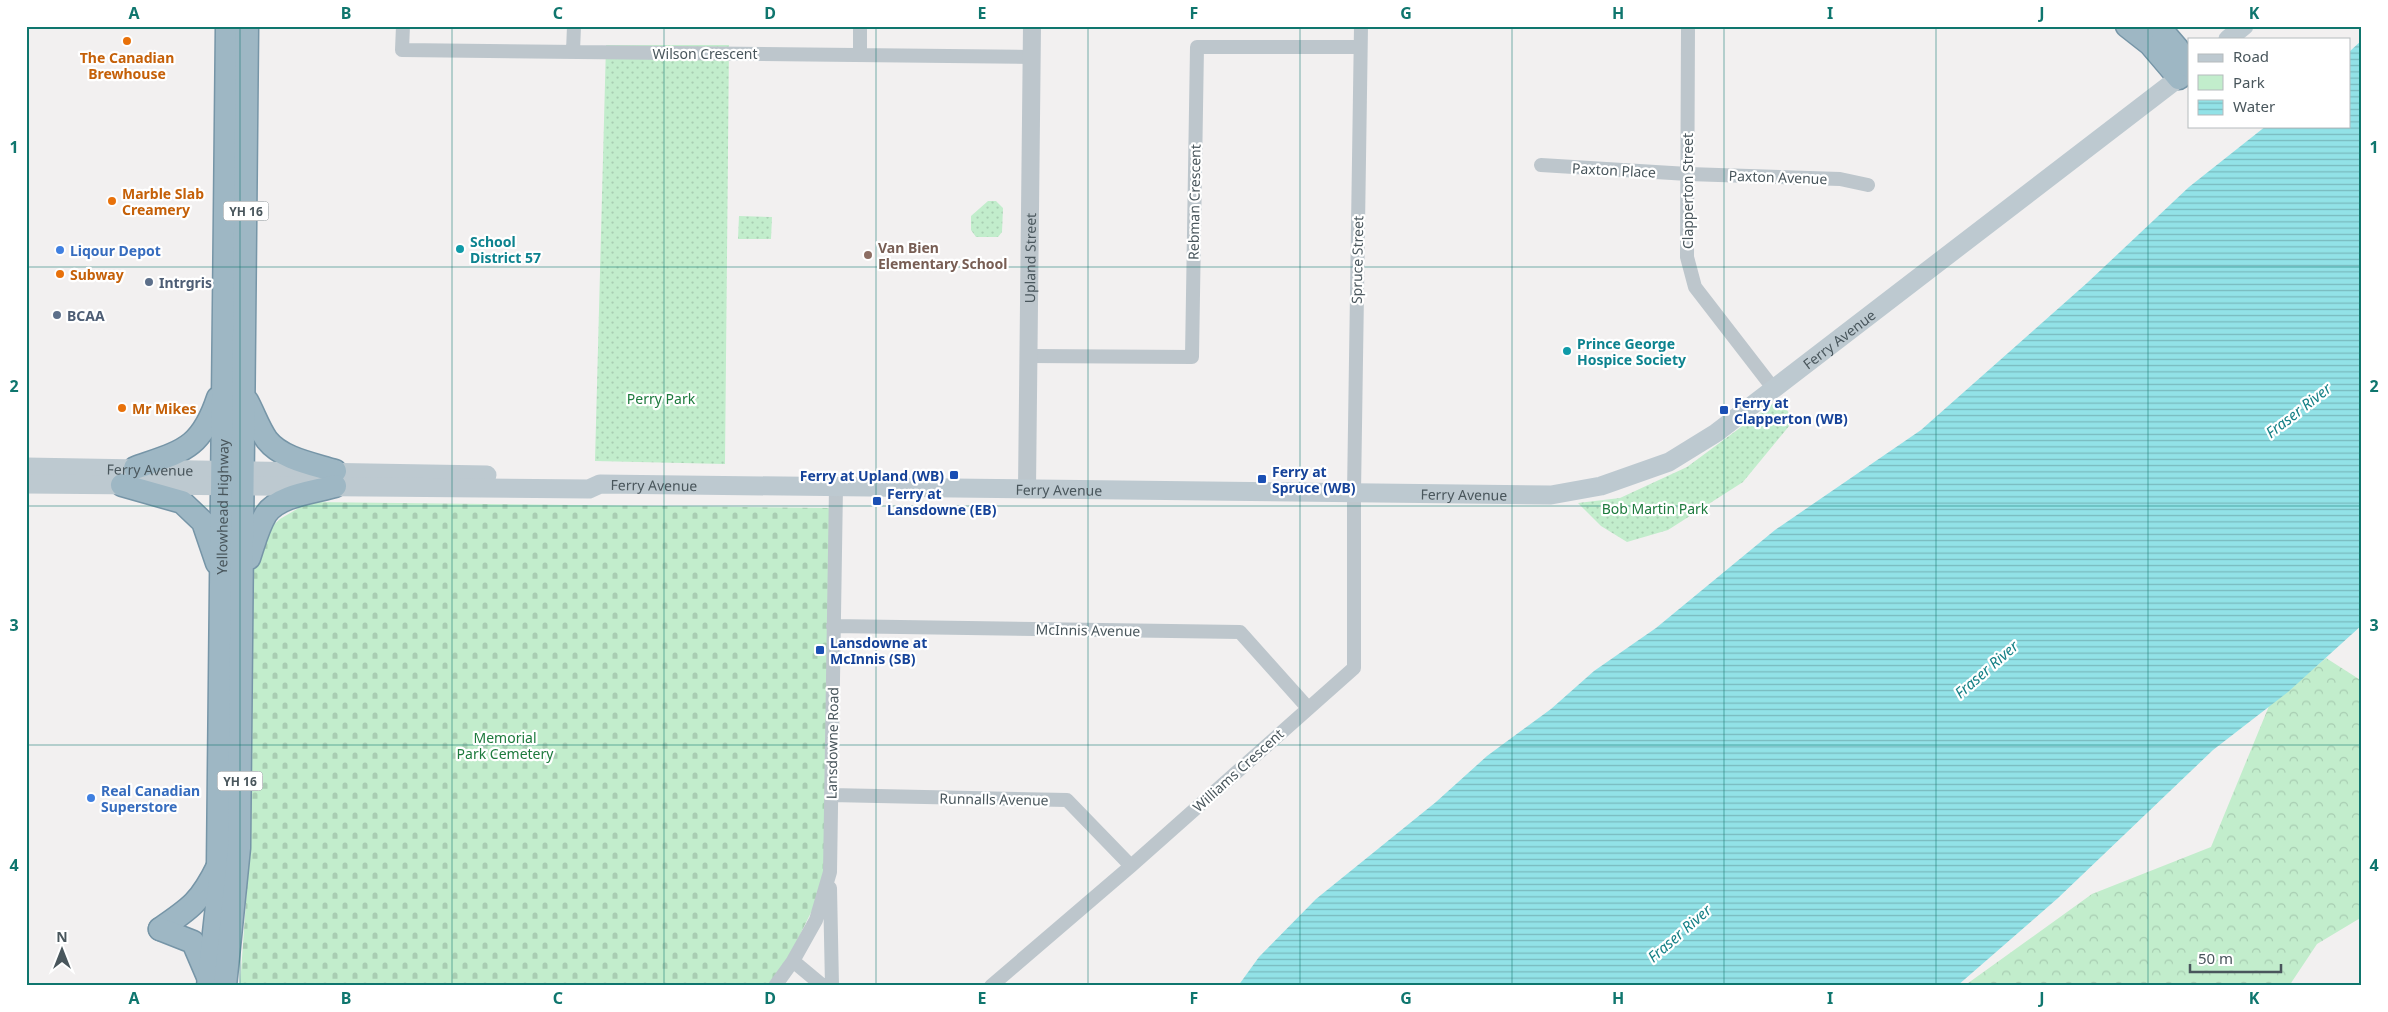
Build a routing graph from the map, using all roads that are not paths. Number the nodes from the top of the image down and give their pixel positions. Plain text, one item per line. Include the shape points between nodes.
1 (227, 26) edge
2 (247, 26) edge
3 (402, 26) edge
4 (574, 26) edge
5 (860, 26) edge
6 (1032, 26) edge
7 (1361, 26) edge
8 (1688, 26) edge
9 (2127, 26) edge
10 (2158, 26) edge
11 (2244, 26) edge
12 (2229, 38) edge
13 (1360, 47) junction
14 (573, 52) junction
15 (860, 54) junction
16 (1032, 56) junction
17 (2186, 71) edge
18 (1541, 165) dead end
19 (1688, 174) junction
20 (1868, 185) dead end
21 (1029, 356) junction
22 (223, 382) junction
23 (1773, 388) junction
24 (245, 396) junction
25 (26, 467) edge
26 (128, 476) junction
27 (233, 477) junction
28 (335, 479) junction
29 (26, 484) edge
30 (836, 487) junction
31 (1027, 489) junction
32 (1354, 494) junction
33 (232, 576) junction
34 (834, 626) junction
35 (1308, 708) junction
36 (831, 795) junction
37 (218, 865) junction
38 (1131, 866) junction
39 (830, 872) junction
40 (793, 961) junction
41 (214, 985) edge
42 (776, 986) edge
43 (823, 986) edge
44 (832, 986) edge
45 (991, 986) edge

1 - 22 highway, Yellowhead Highway / YH 16
2 - 24 highway, Yellowhead Highway / YH 16
3 - 14 street, Wilson Crescent via 402,50
4 - 14 street
5 - 15 street
6 - 16 street, Upland Street
7 - 13 street, Spruce Street
8 - 19 street, Clapperton Street
9 - 17 highway
10 - 17 highway via 2177,48
11 - 12 main road
13 - 21 street, Rebman Crescent via 1197,47 1192,357
13 - 32 street, Spruce Street
14 - 15 street, Wilson Crescent
15 - 16 street, Wilson Crescent
16 - 21 street, Upland Street
17 - 23 main road, Ferry Avenue
18 - 19 street, Paxton Place
19 - 20 street, Paxton Avenue via 1840,179
19 - 23 street, Clapperton Street via 1687,257 1695,287
21 - 31 street, Upland Street
22 - 26 highway via 209,422 196,440 177,453
22 - 27 highway, Yellowhead Highway / YH 16
23 - 32 main road, Ferry Avenue via 1716,433 1669,462 1601,486 1551,495
24 - 27 highway, Yellowhead Highway / YH 16
24 - 28 highway via 261,429 275,448
25 - 26 main road, Ferry Avenue
26 - 27 main road, Ferry Avenue
26 - 29 main road, Ferry Avenue
26 - 33 highway via 182,502 202,522
27 - 28 main road, Ferry Avenue
27 - 33 highway, Yellowhead Highway / YH 16
28 - 30 main road, Ferry Avenue via 589,489 600,484
28 - 33 highway via 282,501 268,512
30 - 31 main road, Ferry Avenue
30 - 34 street, Lansdowne Road
31 - 32 main road, Ferry Avenue
32 - 35 street, Williams Crescent via 1354,668
33 - 37 highway, Yellowhead Highway / YH 16
33 - 41 highway, Yellowhead Highway / YH 16 via 239,848
34 - 35 street, McInnis Avenue via 1240,632
34 - 36 street, Lansdowne Road
35 - 38 street, Williams Crescent
36 - 38 street, Runnalls Avenue via 1067,800
36 - 39 street, Lansdowne Road
37 - 41 highway, Yellowhead Highway / YH 16
37 - 41 highway via 205,891 188,909 160,929 193,942
38 - 45 street, Williams Crescent
39 - 40 street, Lansdowne Road via 816,920
39 - 44 street
40 - 42 street, Lansdowne Road
40 - 43 street

